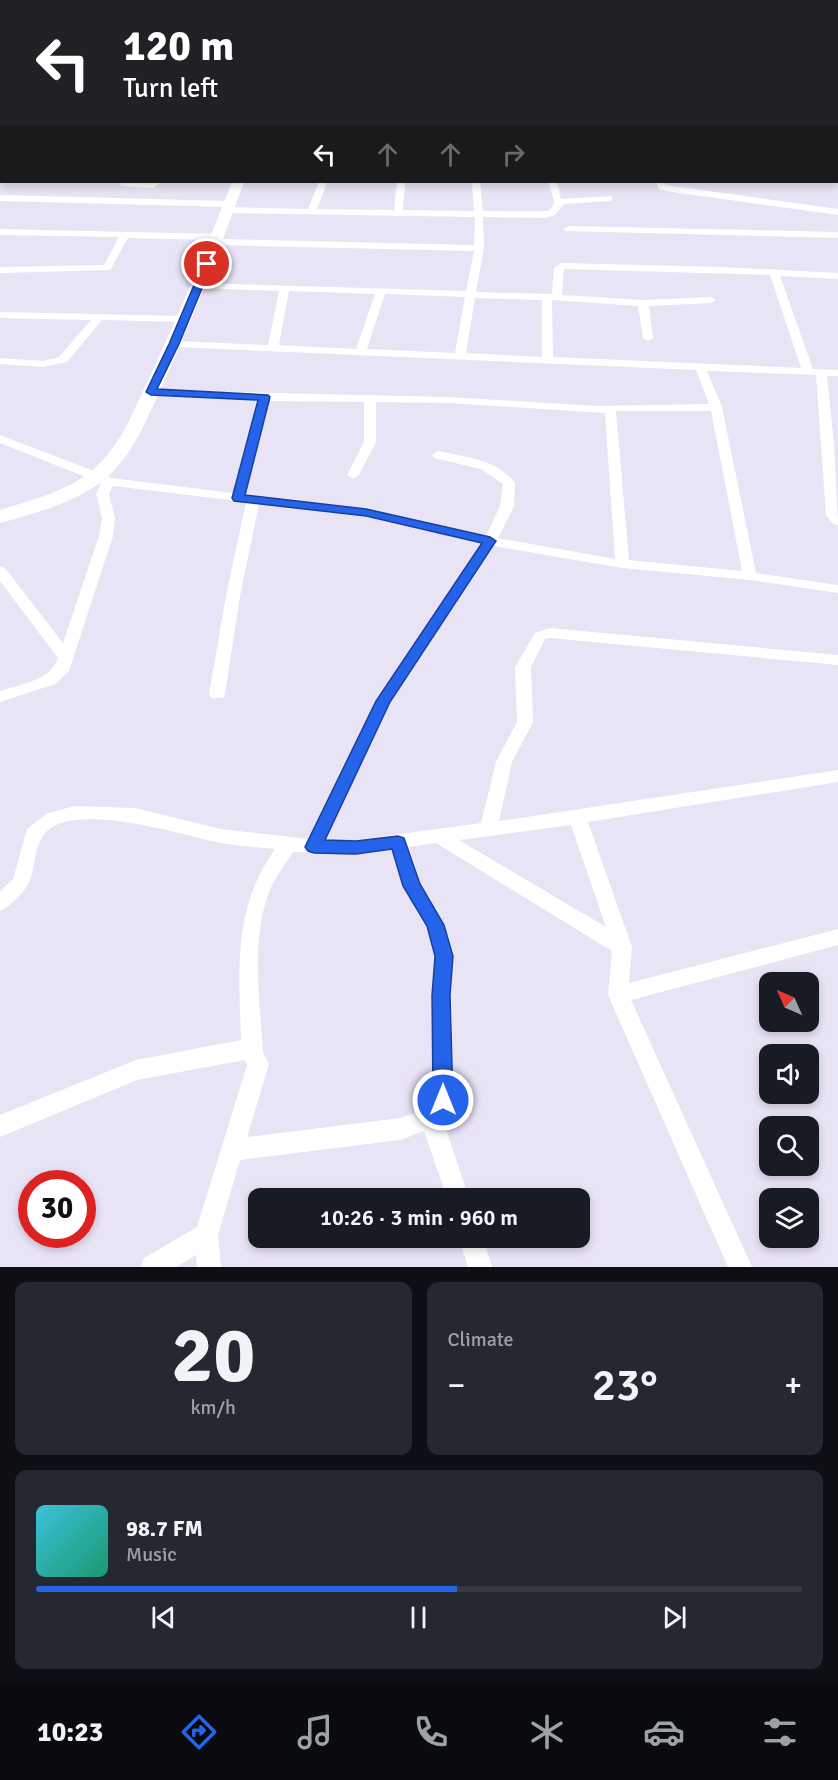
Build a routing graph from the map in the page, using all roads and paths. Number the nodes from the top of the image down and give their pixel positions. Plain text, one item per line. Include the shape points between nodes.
1 (155, 183) edge
2 (238, 183) edge
3 (323, 183) edge
4 (401, 183) edge
5 (476, 183) edge
6 (553, 183) edge
7 (660, 183) edge
8 (124, 184) dead end
9 (0, 198) edge
10 (609, 198) dead end
11 (558, 203) junction
12 (228, 207) junction
13 (398, 211) junction
14 (311, 212) junction
15 (838, 212) edge
16 (479, 214) junction
17 (568, 229) dead end
18 (0, 232) edge
19 (125, 235) junction
20 (838, 235) edge
21 (217, 240) junction
22 (479, 249) junction
23 (0, 270) edge
24 (774, 273) junction
25 (838, 276) edge
26 (199, 285) junction
27 (285, 288) junction
28 (381, 291) junction
29 (471, 294) junction
30 (552, 297) junction
31 (711, 300) dead end
32 (643, 303) junction
33 (0, 315) edge
34 (99, 317) junction
35 (184, 319) junction
36 (648, 338) dead end
37 (174, 344) junction
38 (273, 348) junction
39 (360, 353) junction
40 (460, 356) junction
41 (548, 360) junction
42 (0, 361) edge
43 (700, 366) junction
44 (808, 371) junction
45 (821, 372) junction
46 (838, 373) edge
47 (151, 392) junction
48 (264, 397) junction
49 (370, 399) junction
50 (716, 407) junction
51 (602, 408) junction
52 (832, 410) edge
53 (0, 439) edge
54 (438, 455) dead end
55 (353, 475) dead end
56 (104, 479) junction
57 (246, 499) junction
58 (0, 517) edge
59 (838, 521) edge
60 (490, 541) junction
61 (622, 564) junction
62 (0, 571) edge
63 (750, 576) junction
64 (838, 589) edge
65 (64, 656) junction
66 (838, 660) edge
67 (217, 694) dead end
68 (0, 697) edge
69 (838, 776) edge
70 (578, 817) junction
71 (488, 830) junction
72 (440, 837) junction
73 (398, 842) junction
74 (289, 844) junction
75 (314, 847) junction
76 (0, 903) edge
77 (838, 937) edge
78 (622, 947) junction
79 (618, 995) junction
80 (252, 1053) junction
81 (431, 1118) junction
82 (0, 1126) edge
83 (233, 1150) junction
84 (455, 1188) edge
85 (206, 1234) junction
86 (474, 1248) edge
87 (153, 1267) edge
88 (209, 1267) edge
89 (480, 1267) edge
90 (740, 1267) edge

1 - 8 street
2 - 12 street
3 - 14 street
4 - 13 street
5 - 16 street
6 - 11 street
7 - 15 street via 672,189
9 - 12 street
10 - 11 street
11 - 16 street via 546,215
12 - 14 street
12 - 21 street
13 - 14 street
13 - 16 street
16 - 22 street
17 - 20 street
18 - 19 street
19 - 21 street
19 - 23 street via 107,268
21 - 22 street
21 - 26 street
22 - 29 street
24 - 25 street
24 - 30 street via 562,266
24 - 44 street
26 - 27 street
26 - 35 street
27 - 28 street
27 - 38 street
28 - 29 street
28 - 39 street
29 - 30 street
29 - 40 street
30 - 32 street
30 - 41 street
31 - 32 street
32 - 36 street
33 - 34 street
34 - 35 street
34 - 42 street via 63,360 43,364
35 - 37 street
37 - 38 street
37 - 47 street
38 - 39 street
39 - 40 street
40 - 41 street
41 - 43 street
43 - 44 street
43 - 50 street
44 - 45 street
45 - 46 street
45 - 52 street
47 - 48 street
47 - 56 street
48 - 49 street
48 - 57 street
49 - 51 street
49 - 55 street via 370,442
50 - 51 street
50 - 63 street
51 - 61 street via 612,414
52 - 59 street via 827,458 833,515
53 - 56 street
54 - 60 street via 485,465 502,474 508,483 507,506
56 - 57 street
56 - 58 street
56 - 65 street via 102,495 109,515 106,536
57 - 60 street via 366,513
57 - 67 street
60 - 61 street
60 - 75 street via 384,701
61 - 63 street
62 - 65 street
63 - 64 street
65 - 68 street via 61,671 49,680
66 - 71 street via 550,633 540,636 523,667 525,722 504,762
69 - 70 street
70 - 71 street
70 - 78 street
71 - 72 street
72 - 73 street
72 - 78 street
73 - 75 street
73 - 81 street via 412,886 435,925 444,956 443,1100
74 - 75 street
74 - 76 street via 221,836 135,815 74,813 52,819 33,834 21,882
74 - 80 street via 262,885 253,915 249,942
77 - 79 street
78 - 79 street
79 - 90 street
80 - 82 street via 243,1049 136,1070
80 - 83 street via 258,1064
81 - 83 street via 400,1129
81 - 84 street
83 - 85 street
85 - 87 street
85 - 88 street
86 - 89 street

